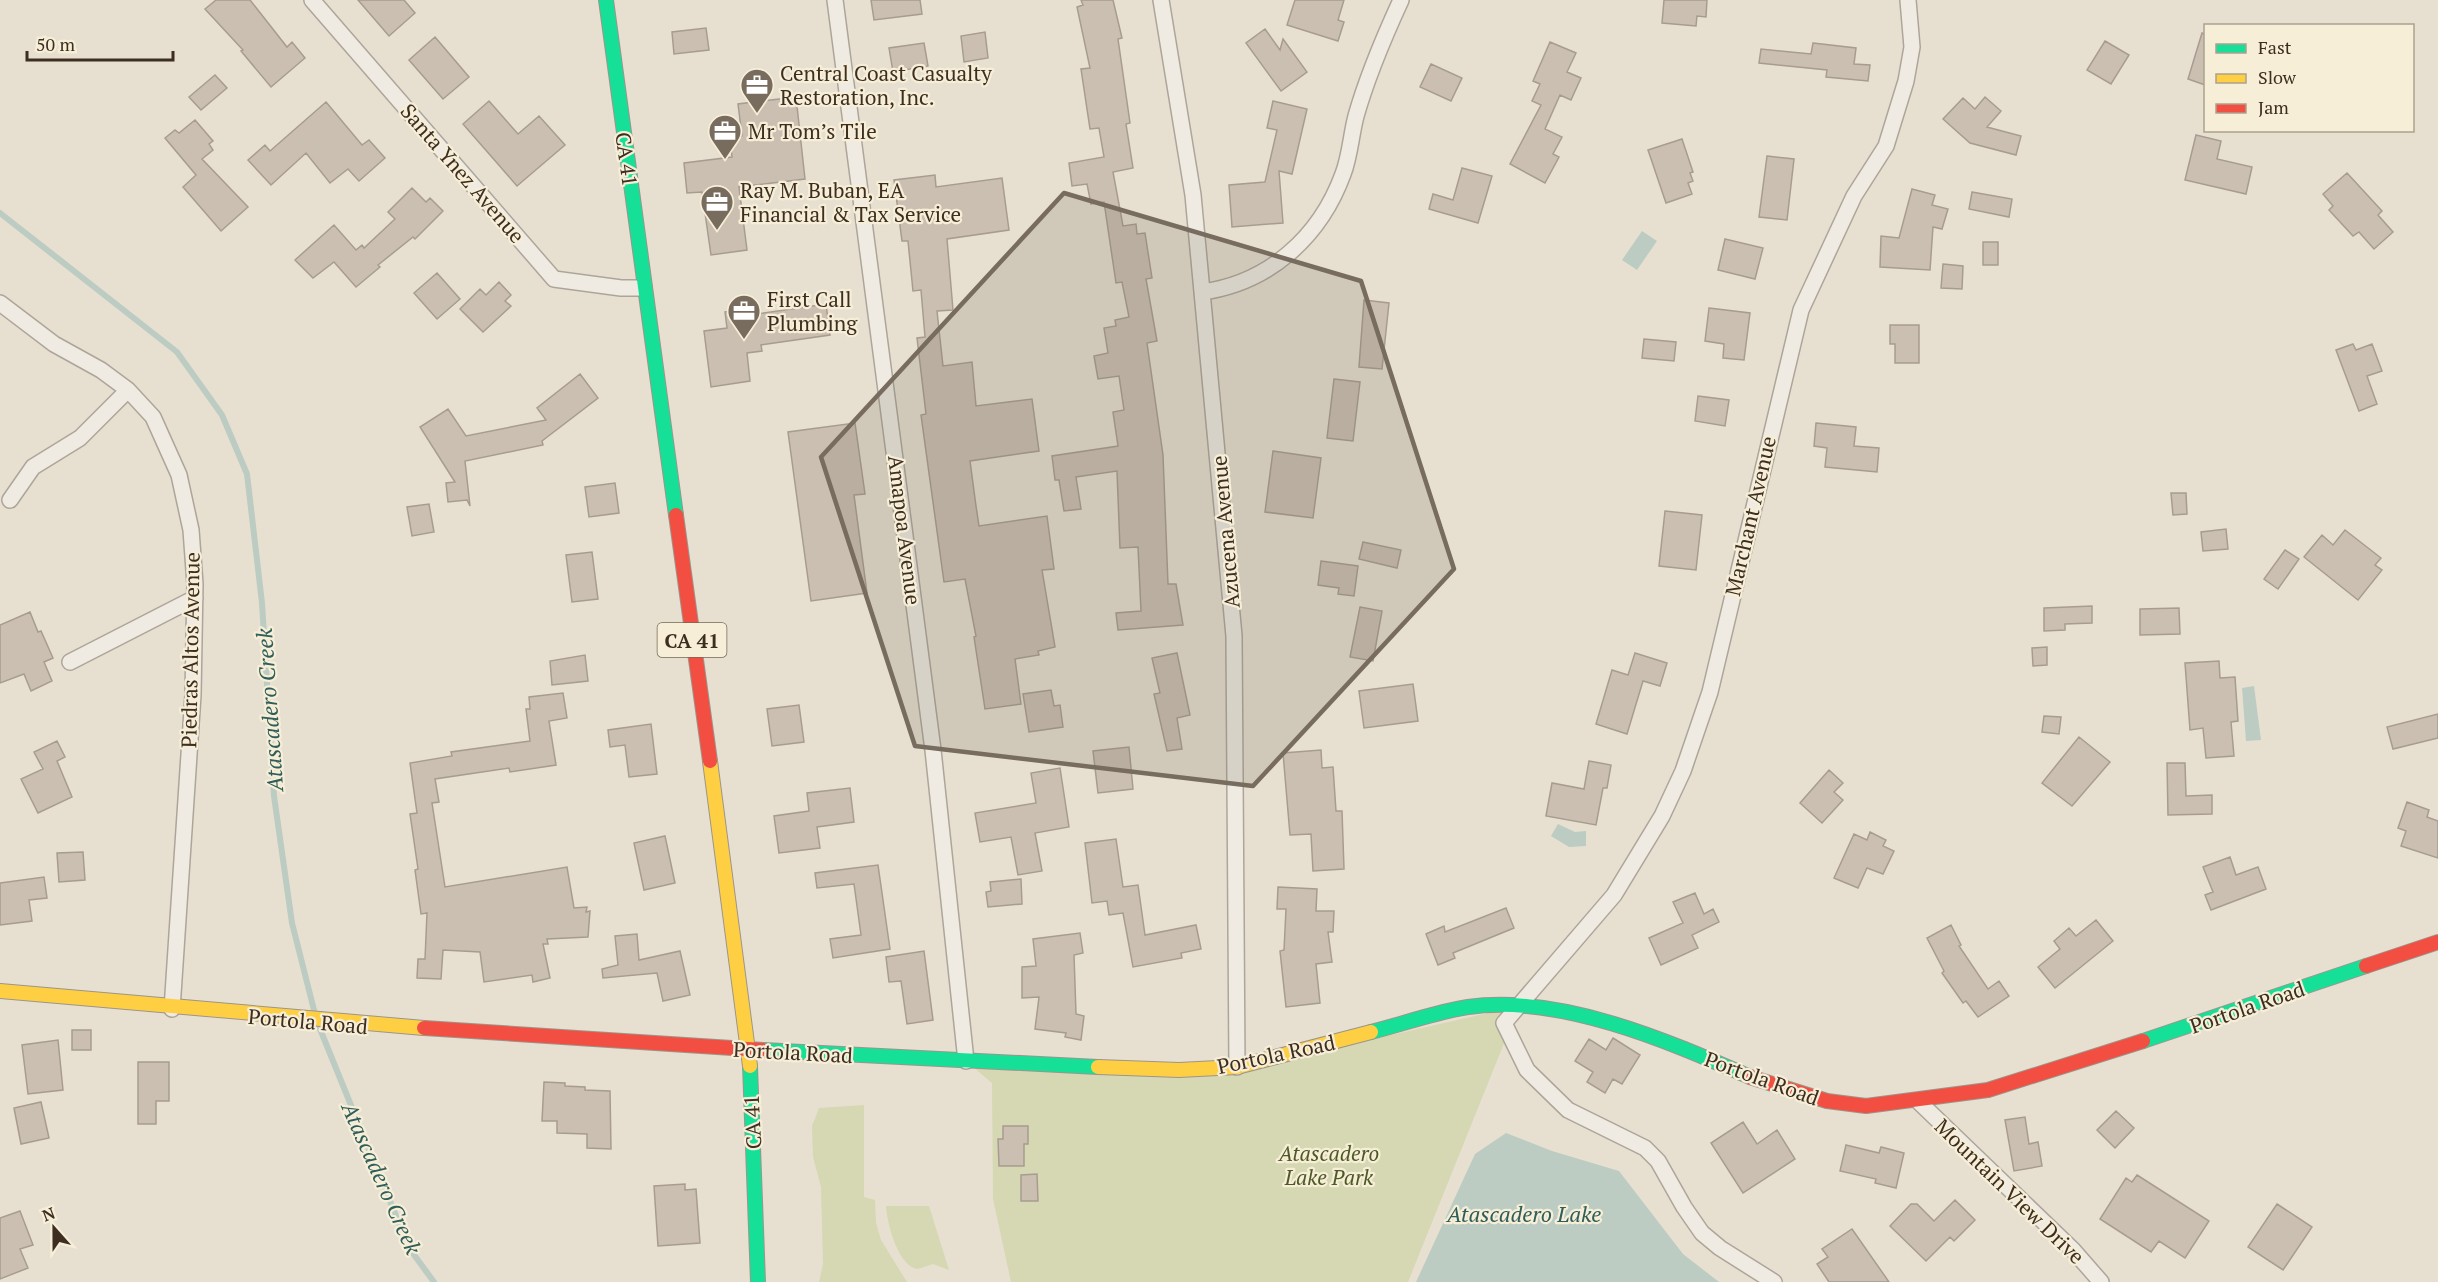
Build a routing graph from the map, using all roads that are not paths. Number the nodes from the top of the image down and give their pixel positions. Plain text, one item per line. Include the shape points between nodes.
1 (312, 0) edge
2 (606, 0) edge
3 (835, 0) edge
4 (1161, 0) edge
5 (1401, 0) edge
6 (1908, 0) edge
7 (644, 288) junction
8 (1202, 292) junction
9 (0, 303) edge
10 (128, 390) junction
11 (10, 500) dead end
12 (195, 598) junction
13 (70, 662) dead end
14 (2438, 942) edge
15 (0, 991) edge
16 (1523, 1004) junction
17 (172, 1009) junction
18 (748, 1050) junction
19 (966, 1062) junction
20 (1237, 1067) junction
21 (1918, 1101) junction
22 (758, 1282) edge
23 (1774, 1282) edge
24 (2101, 1282) edge

1 - 7 street, Santa Ynez Avenue via 555,279
2 - 7 street, CA 41 / CA 41
3 - 19 street, Amapoa Avenue via 933,750
4 - 8 street, Azucena Avenue via 1193,195
5 - 8 street via 1356,115 1344,173 1315,227 1275,265 1238,284
6 - 16 street, Marchant Avenue via 1912,47 1906,81 1886,146 1854,196 1801,310 1710,692 1683,771 1662,816 1614,895
7 - 18 street, CA 41 / CA 41
8 - 20 street, Azucena Avenue via 1234,636
9 - 10 street, Piedras Altos Avenue via 54,344
10 - 11 street via 80,438 33,467
10 - 12 street, Piedras Altos Avenue via 153,417 179,475 191,530
12 - 13 street
12 - 17 street, Piedras Altos Avenue via 193,695
14 - 21 street, Portola Road via 2055,1071 1988,1090
15 - 17 street, Portola Road
16 - 20 street, Portola Road via 1468,1007
16 - 21 street, Portola Road via 1661,1038 1760,1081 1827,1101 1866,1106
16 - 23 street, Marchant Avenue via 1504,1023 1527,1070 1568,1110 1645,1148 1658,1161 1702,1233
17 - 18 street, Portola Road
18 - 19 street, Portola Road
18 - 22 street, CA 41 / CA 41
19 - 20 street, Portola Road via 1179,1070
21 - 24 street, Mountain View Drive via 2073,1250

